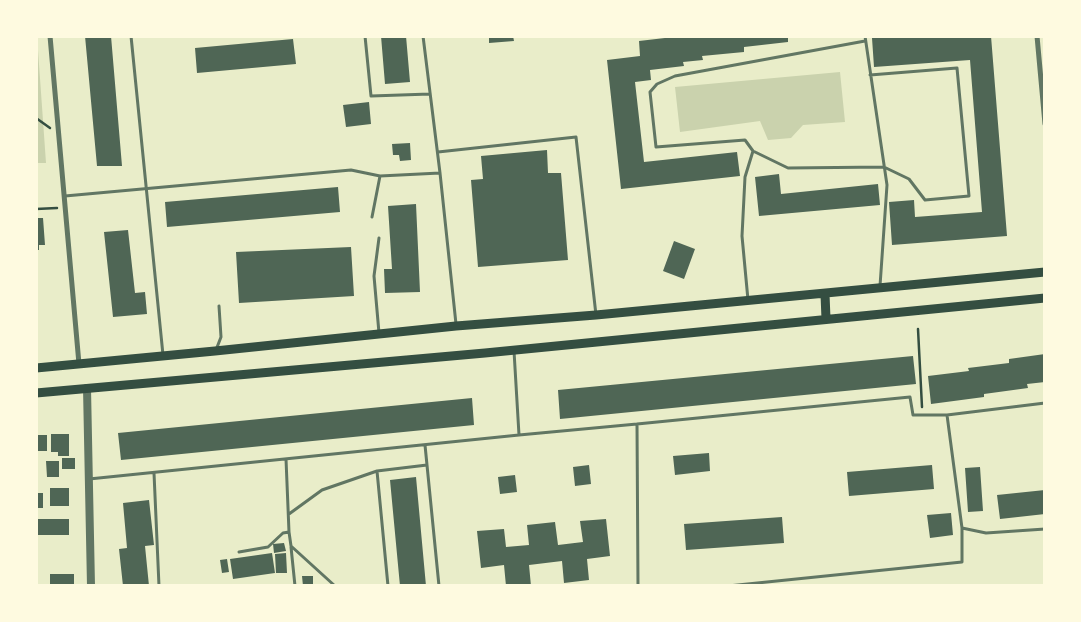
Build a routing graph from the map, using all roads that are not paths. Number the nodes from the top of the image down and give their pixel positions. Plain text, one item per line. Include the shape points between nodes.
1 (50, 36) edge
2 (131, 36) edge
3 (365, 36) edge
4 (423, 36) edge
5 (865, 36) edge
6 (1037, 36) edge
7 (865, 41) junction
8 (870, 75) junction
9 (430, 94) junction
10 (1045, 124) edge
11 (753, 151) junction
12 (438, 152) junction
13 (884, 167) junction
14 (440, 173) junction
15 (380, 176) junction
16 (146, 188) junction
17 (64, 196) junction
18 (372, 218) dead end
19 (379, 238) dead end
20 (1045, 272) edge
21 (880, 289) junction
22 (825, 294) junction
23 (1045, 298) edge
24 (748, 300) junction
25 (219, 306) dead end
26 (596, 315) junction
27 (826, 319) junction
28 (456, 326) junction
29 (379, 333) junction
30 (221, 337) junction
31 (229, 350) junction
32 (514, 350) junction
33 (215, 351) junction
34 (163, 356) junction
35 (79, 364) junction
36 (36, 368) edge
37 (87, 388) junction
38 (36, 393) edge
39 (1045, 403) edge
40 (947, 415) junction
41 (637, 424) junction
42 (519, 435) junction
43 (425, 444) junction
44 (286, 459) junction
45 (428, 465) junction
46 (377, 471) junction
47 (154, 473) junction
48 (89, 479) junction
49 (288, 514) junction
50 (962, 528) junction
51 (1045, 529) edge
52 (289, 532) junction
53 (291, 546) junction
54 (239, 552) dead end
55 (91, 586) edge
56 (159, 586) edge
57 (295, 586) edge
58 (335, 586) edge
59 (388, 586) edge
60 (439, 586) edge
61 (638, 586) edge
62 (728, 586) edge

1 - 17 street
2 - 16 lane
3 - 9 lane via 371,96
4 - 9 lane
5 - 7 lane
6 - 10 street
7 - 8 lane
7 - 11 lane via 675,76 657,84 650,92 656,147 745,140
8 - 13 lane
8 - 13 lane via 957,68 969,196 925,200 909,179
9 - 12 lane
11 - 13 lane via 788,168
11 - 24 lane via 745,177 742,236
12 - 14 lane
12 - 26 lane via 576,137
13 - 21 lane via 887,184
14 - 15 lane
14 - 28 lane
15 - 16 lane via 351,170
15 - 18 lane
16 - 17 lane
16 - 34 lane
17 - 35 street
19 - 29 lane via 374,276
20 - 21 main road
21 - 22 main road
22 - 24 main road
22 - 27 main road
23 - 27 main road
24 - 26 main road
25 - 30 lane
26 - 28 main road
27 - 32 main road
28 - 29 main road
29 - 31 main road
30 - 31 lane
30 - 33 lane
31 - 33 main road
32 - 37 main road
32 - 42 lane
33 - 34 main road
34 - 35 main road
35 - 36 main road
37 - 38 main road
37 - 48 street
39 - 40 lane
40 - 41 lane via 912,416 910,397
40 - 50 lane
41 - 42 lane
41 - 61 lane
42 - 43 lane
43 - 44 lane
43 - 45 lane
44 - 47 lane
44 - 49 lane
45 - 46 lane
45 - 60 lane
46 - 49 lane via 322,490
46 - 59 lane
47 - 48 lane
47 - 56 lane
48 - 55 street
49 - 52 lane
50 - 51 lane via 986,534
50 - 62 lane via 962,562
52 - 53 lane
52 - 54 lane via 283,533 268,547
53 - 57 lane
53 - 58 lane

